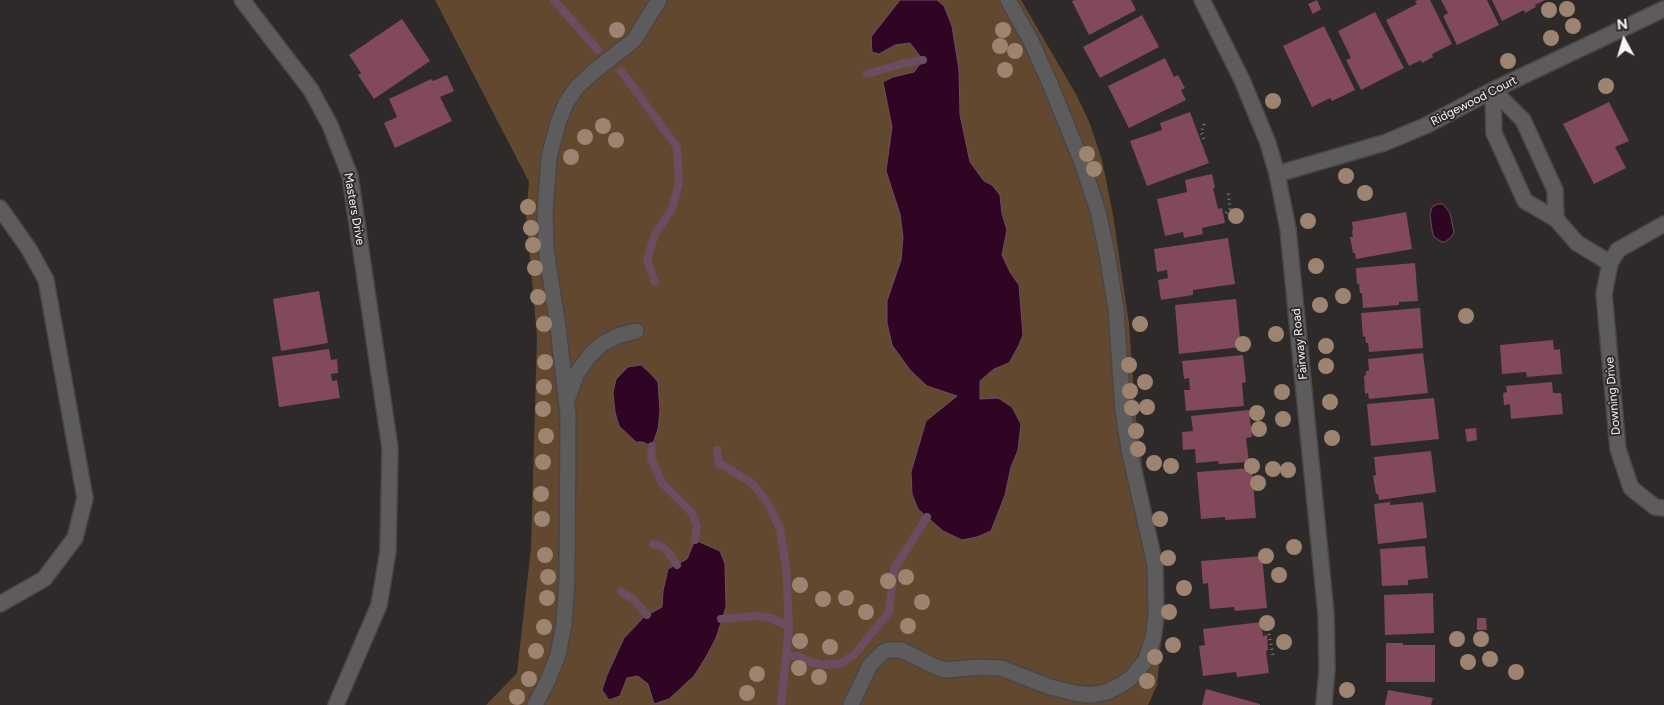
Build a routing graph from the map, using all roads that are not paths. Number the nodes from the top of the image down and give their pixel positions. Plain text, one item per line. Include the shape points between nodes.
1 (242, 0) edge
2 (659, 0) edge
3 (1008, 0) edge
4 (1202, 0) edge
5 (1664, 8) edge
6 (1493, 90) junction
7 (1277, 174) junction
8 (0, 208) edge
9 (1556, 219) junction
10 (1664, 224) edge
11 (1610, 263) junction
12 (636, 332) dead end
13 (567, 399) junction
14 (1664, 508) edge
15 (0, 604) edge
16 (336, 705) edge
17 (534, 705) edge
18 (851, 705) edge
19 (1324, 705) edge

1 - 16 street, Masters Drive via 311,90 330,125 350,176 390,448 388,551 379,605
2 - 13 street via 634,40 577,87 559,120 549,157 546,249
3 - 18 street via 1050,84 1098,211 1116,309 1129,450 1155,564 1153,638 1145,661 1132,677 1107,692 1089,695 1050,687 1001,668 946,670 901,650 888,650 870,665
4 - 7 street, Fairway Road via 1242,80
5 - 6 street, Ridgewood Court
6 - 7 street, Ridgewood Court via 1427,125 1384,143
6 - 9 street via 1523,120 1555,190
6 - 9 street via 1494,133 1525,201
7 - 19 street, Fairway Road via 1292,262 1326,614
8 - 15 street via 46,280 85,498 75,538 44,579
9 - 11 street via 1577,242
10 - 11 street via 1618,250
11 - 14 street, Downing Drive via 1604,294 1618,449 1631,488 1656,507
12 - 13 street via 617,336 591,354 578,373
13 - 17 street via 564,624 558,655

